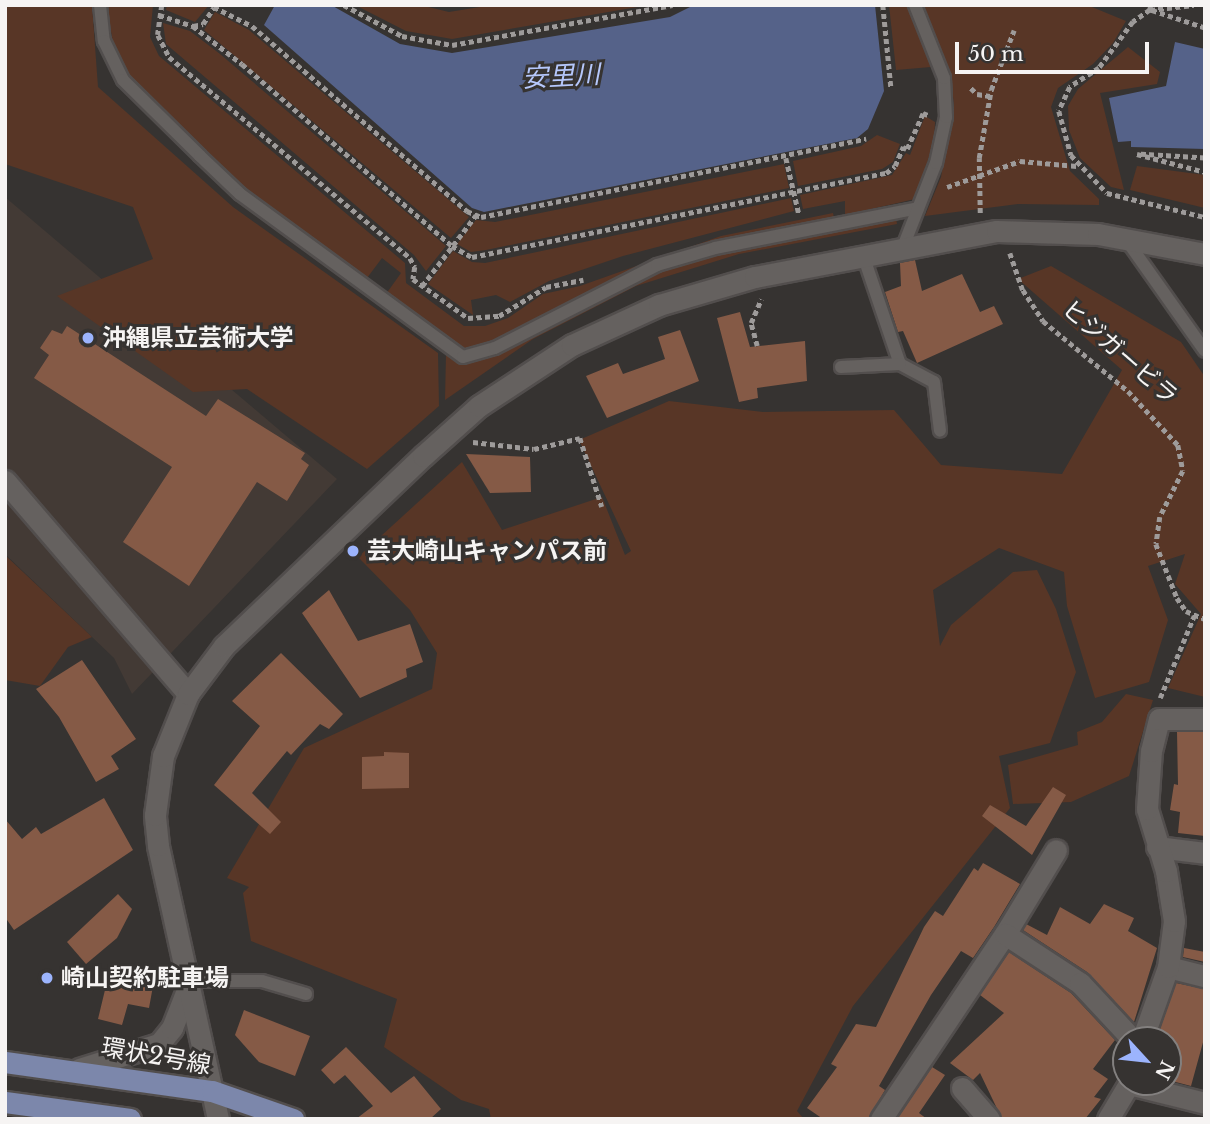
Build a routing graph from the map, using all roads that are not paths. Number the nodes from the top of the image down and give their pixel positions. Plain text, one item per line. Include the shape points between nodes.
1 (100, 5) edge
2 (915, 5) edge
3 (918, 208) junction
4 (1125, 238) junction
5 (903, 247) junction
6 (1205, 254) edge
7 (863, 255) junction
8 (1205, 351) edge
9 (900, 364) junction
10 (841, 368) dead end
11 (940, 431) dead end
12 (5, 481) edge
13 (188, 694) junction
14 (1205, 719) edge
15 (1157, 847) junction
16 (1056, 850) dead end
17 (1205, 853) edge
18 (1005, 934) junction
19 (1168, 967) junction
20 (1205, 976) edge
21 (187, 985) junction
22 (306, 994) dead end
23 (1120, 1026) edge
24 (1147, 1026) edge
25 (5, 1062) edge
26 (79, 1069) junction
27 (962, 1088) dead end
28 (212, 1091) junction
29 (1122, 1096) edge
30 (1179, 1096) edge
31 (5, 1102) edge
32 (1205, 1103) edge
33 (130, 1119) edge
34 (218, 1119) edge
35 (293, 1119) edge
36 (881, 1119) edge
37 (989, 1119) edge
38 (1108, 1119) edge

1 - 3 lane via 104,41 123,80 200,156 240,194 463,356 495,348 657,265 715,248
2 - 3 lane via 944,78 945,123
3 - 5 lane
4 - 5 street via 1049,231 981,234
4 - 6 street
4 - 8 lane
5 - 7 street
7 - 9 lane
7 - 13 street via 755,277 659,305 572,345 525,373 423,456 224,646
9 - 10 lane
9 - 11 lane via 934,382
12 - 13 street
13 - 21 street via 163,756 155,815
14 - 15 street via 1159,719 1146,784
15 - 17 street
15 - 19 street via 1174,921
16 - 18 street
18 - 23 street via 1080,983
18 - 36 street
19 - 20 street
19 - 24 street
21 - 22 lane via 262,981
21 - 26 street via 172,1028 159,1044
21 - 28 street
25 - 26 main road, 環状2号線
26 - 28 main road, 環状2号線
27 - 37 street
28 - 34 street
28 - 35 main road, 環状2号線
29 - 38 street
30 - 32 street
31 - 33 main road

